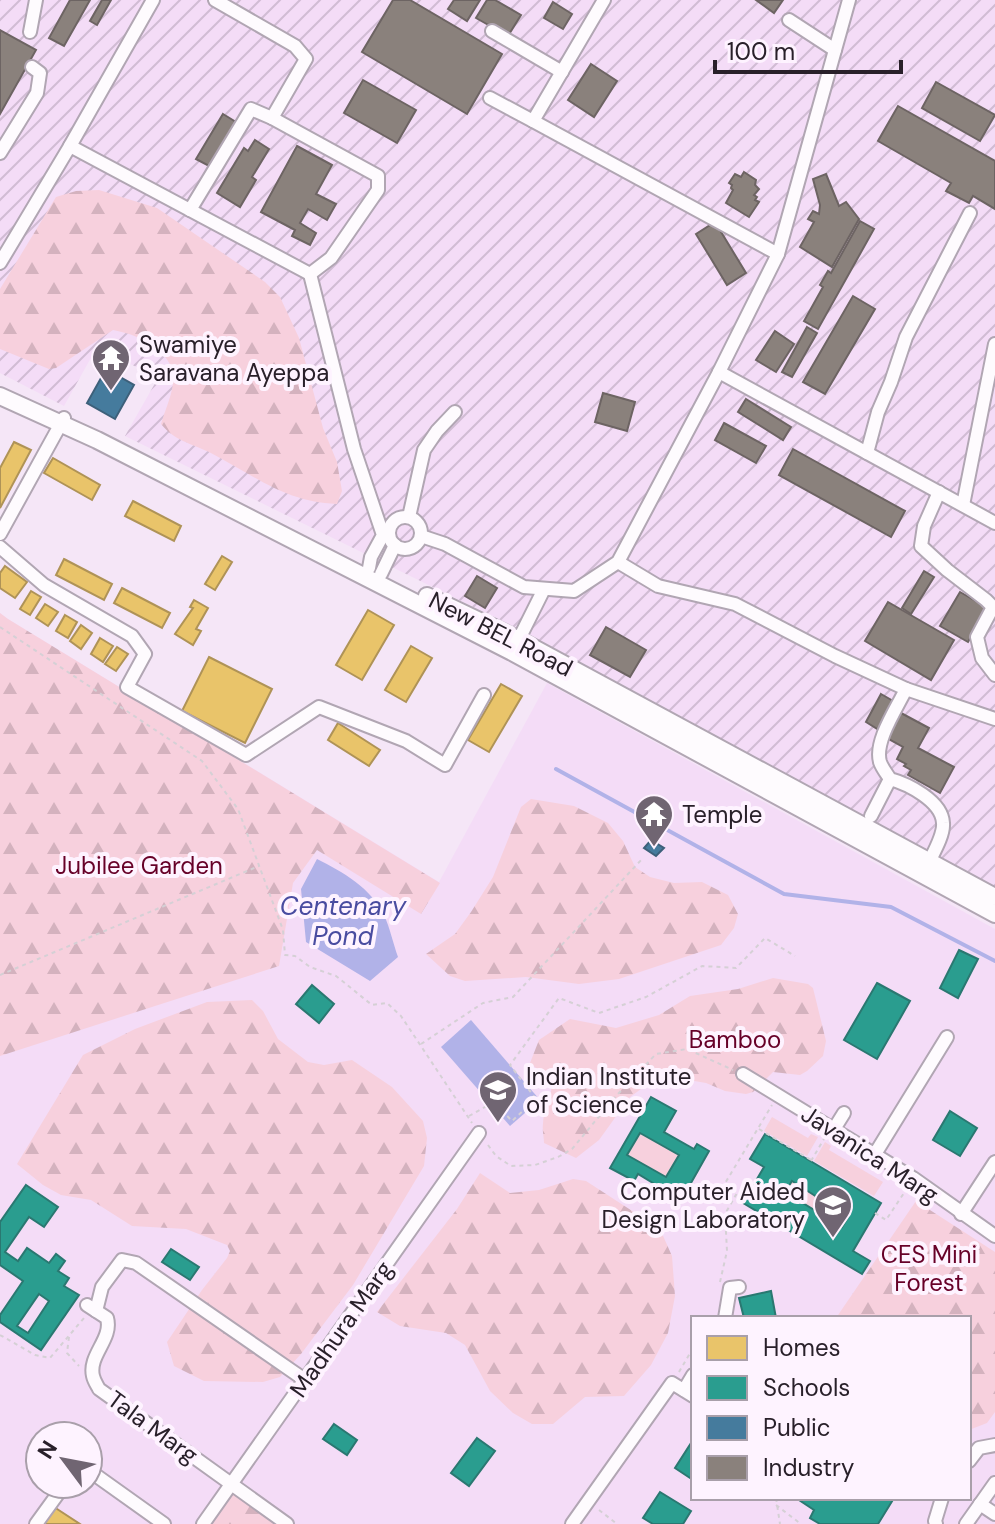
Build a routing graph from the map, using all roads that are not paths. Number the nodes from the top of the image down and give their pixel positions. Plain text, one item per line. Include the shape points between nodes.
1 (36, 0) edge
2 (153, 0) edge
3 (215, 0) edge
4 (604, 0) edge
5 (849, 0) edge
6 (789, 20) dead end
7 (492, 31) dead end
8 (30, 32) dead end
9 (835, 50) junction
10 (32, 67) dead end
11 (562, 72) junction
12 (490, 98) dead end
13 (272, 118) junction
14 (533, 121) junction
15 (70, 146) junction
16 (0, 153) edge
17 (190, 210) junction
18 (970, 213) dead end
19 (5, 242) edge
20 (778, 254) junction
21 (0, 263) edge
22 (310, 274) junction
23 (995, 344) edge
24 (719, 372) junction
25 (0, 386) edge
26 (0, 396) edge
27 (455, 412) dead end
28 (62, 421) junction
29 (867, 453) junction
30 (939, 492) junction
31 (963, 505) junction
32 (409, 517) junction
33 (995, 523) edge
34 (0, 534) edge
35 (421, 536) junction
36 (395, 545) junction
37 (0, 547) edge
38 (618, 562) junction
39 (375, 571) junction
40 (544, 589) junction
41 (516, 646) junction
42 (995, 675) edge
43 (906, 689) junction
44 (484, 695) dead end
45 (995, 719) edge
46 (890, 779) junction
47 (871, 816) dead end
48 (930, 860) junction
49 (995, 897) edge
50 (995, 914) edge
51 (947, 1037) dead end
52 (743, 1074) road end
53 (844, 1113) dead end
54 (832, 1128) junction
55 (479, 1133) road end
56 (875, 1154) junction
57 (995, 1162) edge
58 (961, 1214) junction
59 (995, 1236) edge
60 (739, 1287) dead end
61 (725, 1316) edge
62 (305, 1380) junction
63 (688, 1393) edge
64 (995, 1445) edge
65 (971, 1458) edge
66 (104, 1481) edge
67 (995, 1483) edge
68 (231, 1484) junction
69 (53, 1500) edge
70 (941, 1500) edge
71 (980, 1504) junction
72 (995, 1514) edge
73 (36, 1524) edge
74 (164, 1524) edge
75 (203, 1524) edge
76 (287, 1524) edge
77 (572, 1524) edge
78 (936, 1524) edge
79 (966, 1524) edge

1 - 8 street
2 - 15 street
3 - 13 street via 295,46 306,59
4 - 11 street
5 - 9 street
6 - 9 street
7 - 11 street
9 - 20 street
10 - 16 street via 40,73 37,93
11 - 14 street
12 - 14 street
13 - 17 street via 251,109
13 - 22 street via 378,176 378,190 331,258
14 - 20 street
15 - 17 street
15 - 19 street
17 - 22 street
18 - 29 street via 906,337
19 - 21 street
20 - 24 street
22 - 39 street via 354,449 383,535 371,557
23 - 31 street
24 - 29 street
24 - 38 street
25 - 28 main road, New BEL Road
26 - 28 main road, New BEL Road
27 - 32 street via 424,450
28 - 34 street
28 - 39 main road, New BEL Road via 103,434
28 - 41 main road, New BEL Road
29 - 30 street
30 - 31 street
30 - 42 street via 921,546 993,607 977,637 982,658
31 - 33 street
32 - 35 street via 420,526
32 - 36 street via 398,518 391,526
35 - 36 street via 411,548
35 - 40 street via 524,587
36 - 39 street
37 - 44 street via 44,585 132,636 145,654 127,687 246,755 319,707 406,741 445,765
38 - 40 street via 574,591
38 - 43 street via 658,586 735,604
39 - 41 main road, New BEL Road
40 - 41 street
41 - 48 main road, New BEL Road
41 - 50 main road
43 - 45 street
43 - 46 street via 879,751
46 - 47 street
46 - 48 street via 907,784 940,811 944,826
48 - 49 main road, New BEL Road
51 - 56 street
52 - 54 street, Javanica Marg
53 - 54 street
54 - 56 street, Javanica Marg
55 - 62 street, Madhura Marg
56 - 58 street, Javanica Marg
57 - 58 street
58 - 59 street, Javanica Marg
60 - 61 street via 730,1288
62 - 68 street, Madhura Marg
62 - 68 street, Tala Marg via 136,1263 122,1260 102,1287 91,1308 107,1318 109,1327 93,1365 99,1389
63 - 77 street via 672,1383
64 - 65 street via 979,1448
66 - 74 street
67 - 71 street
68 - 75 street, Madhura Marg
68 - 76 street, Tala Marg
69 - 73 street
70 - 78 street
71 - 72 street
71 - 79 street

